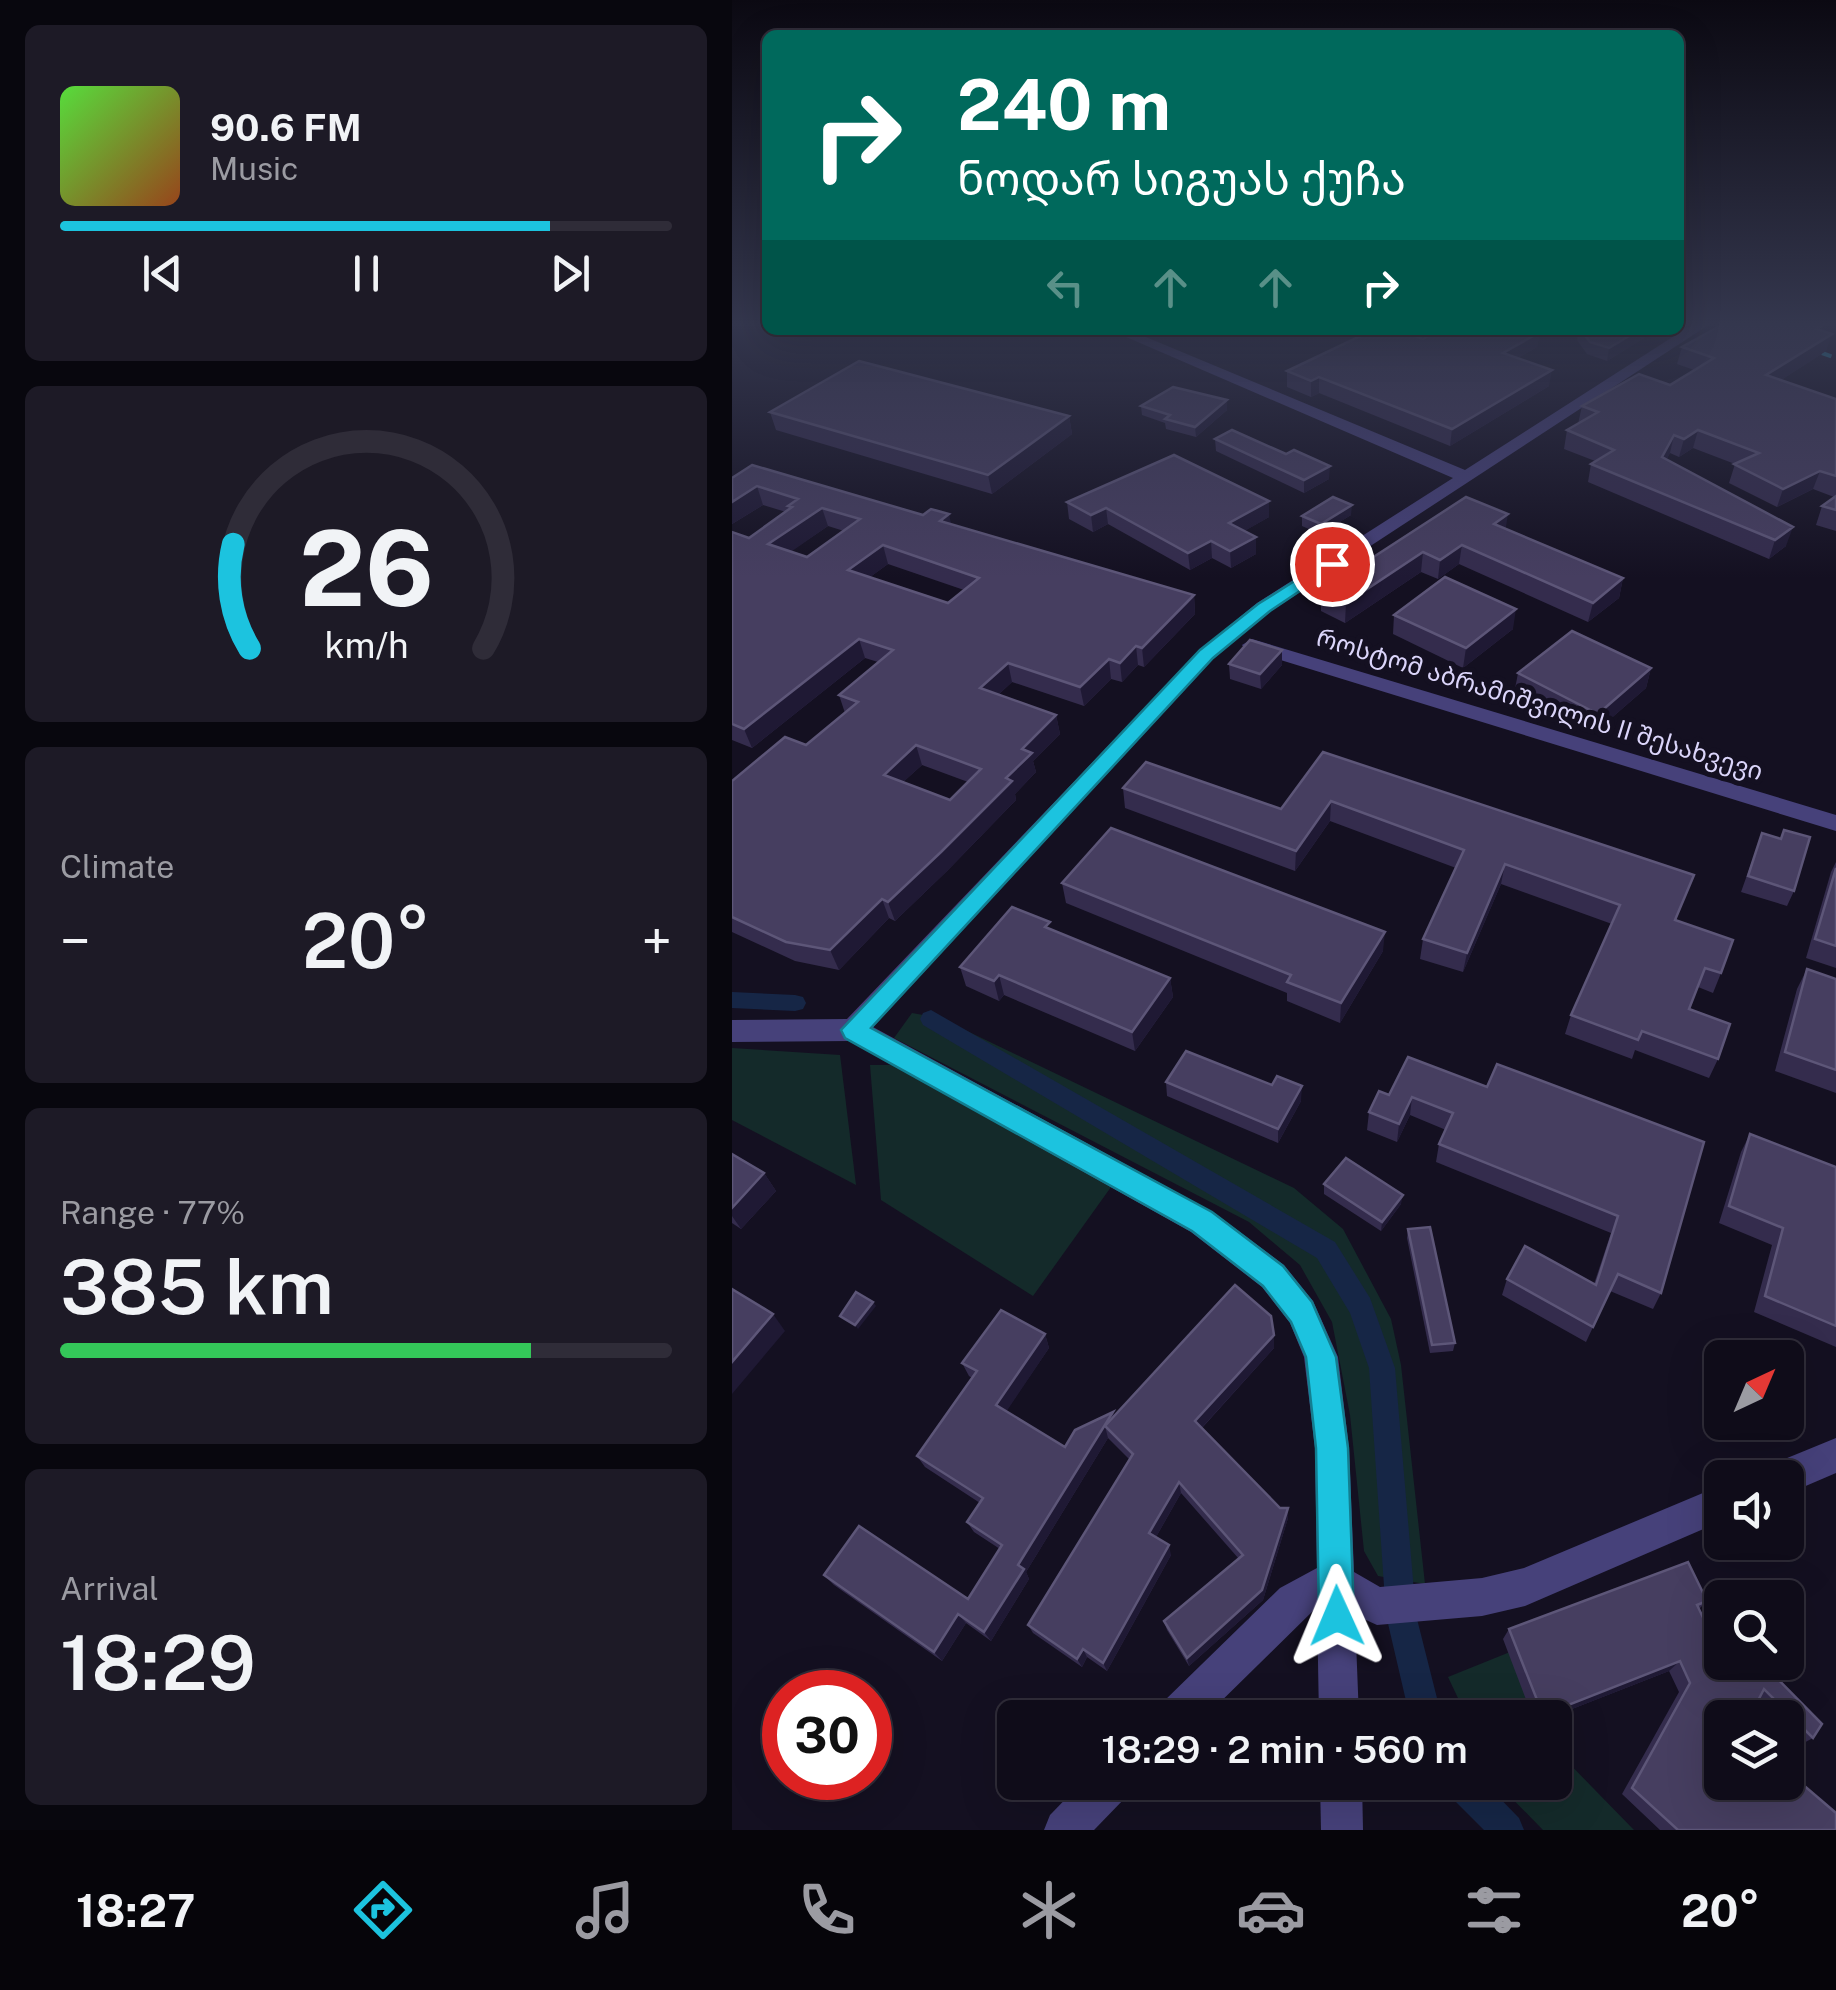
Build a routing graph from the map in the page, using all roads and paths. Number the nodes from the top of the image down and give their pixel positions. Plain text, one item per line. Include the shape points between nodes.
1 (1301, 407) edge
2 (1574, 407) edge
3 (1466, 477) junction
4 (1228, 638) junction
5 (1836, 823) edge
6 (732, 1030) edge
7 (854, 1030) junction
8 (1836, 1455) edge
9 (1804, 1469) edge
10 (1704, 1511) edge
11 (1336, 1583) junction
12 (1193, 1700) edge
13 (1339, 1700) edge
14 (1094, 1800) edge
15 (1341, 1800) edge
16 (1065, 1830) edge
17 (1342, 1830) edge

1 - 3 street
2 - 3 street
3 - 4 street via 1264,607
4 - 5 street, როსტომ აბრამიშვილის II შესახვევი
4 - 7 street via 1123,740
6 - 7 street
7 - 11 street via 1202,1222 1273,1276 1302,1312 1321,1357
8 - 9 street
10 - 11 street via 1524,1587 1378,1606
11 - 12 street via 1316,1586 1293,1602
11 - 13 street
14 - 16 street
15 - 17 street

